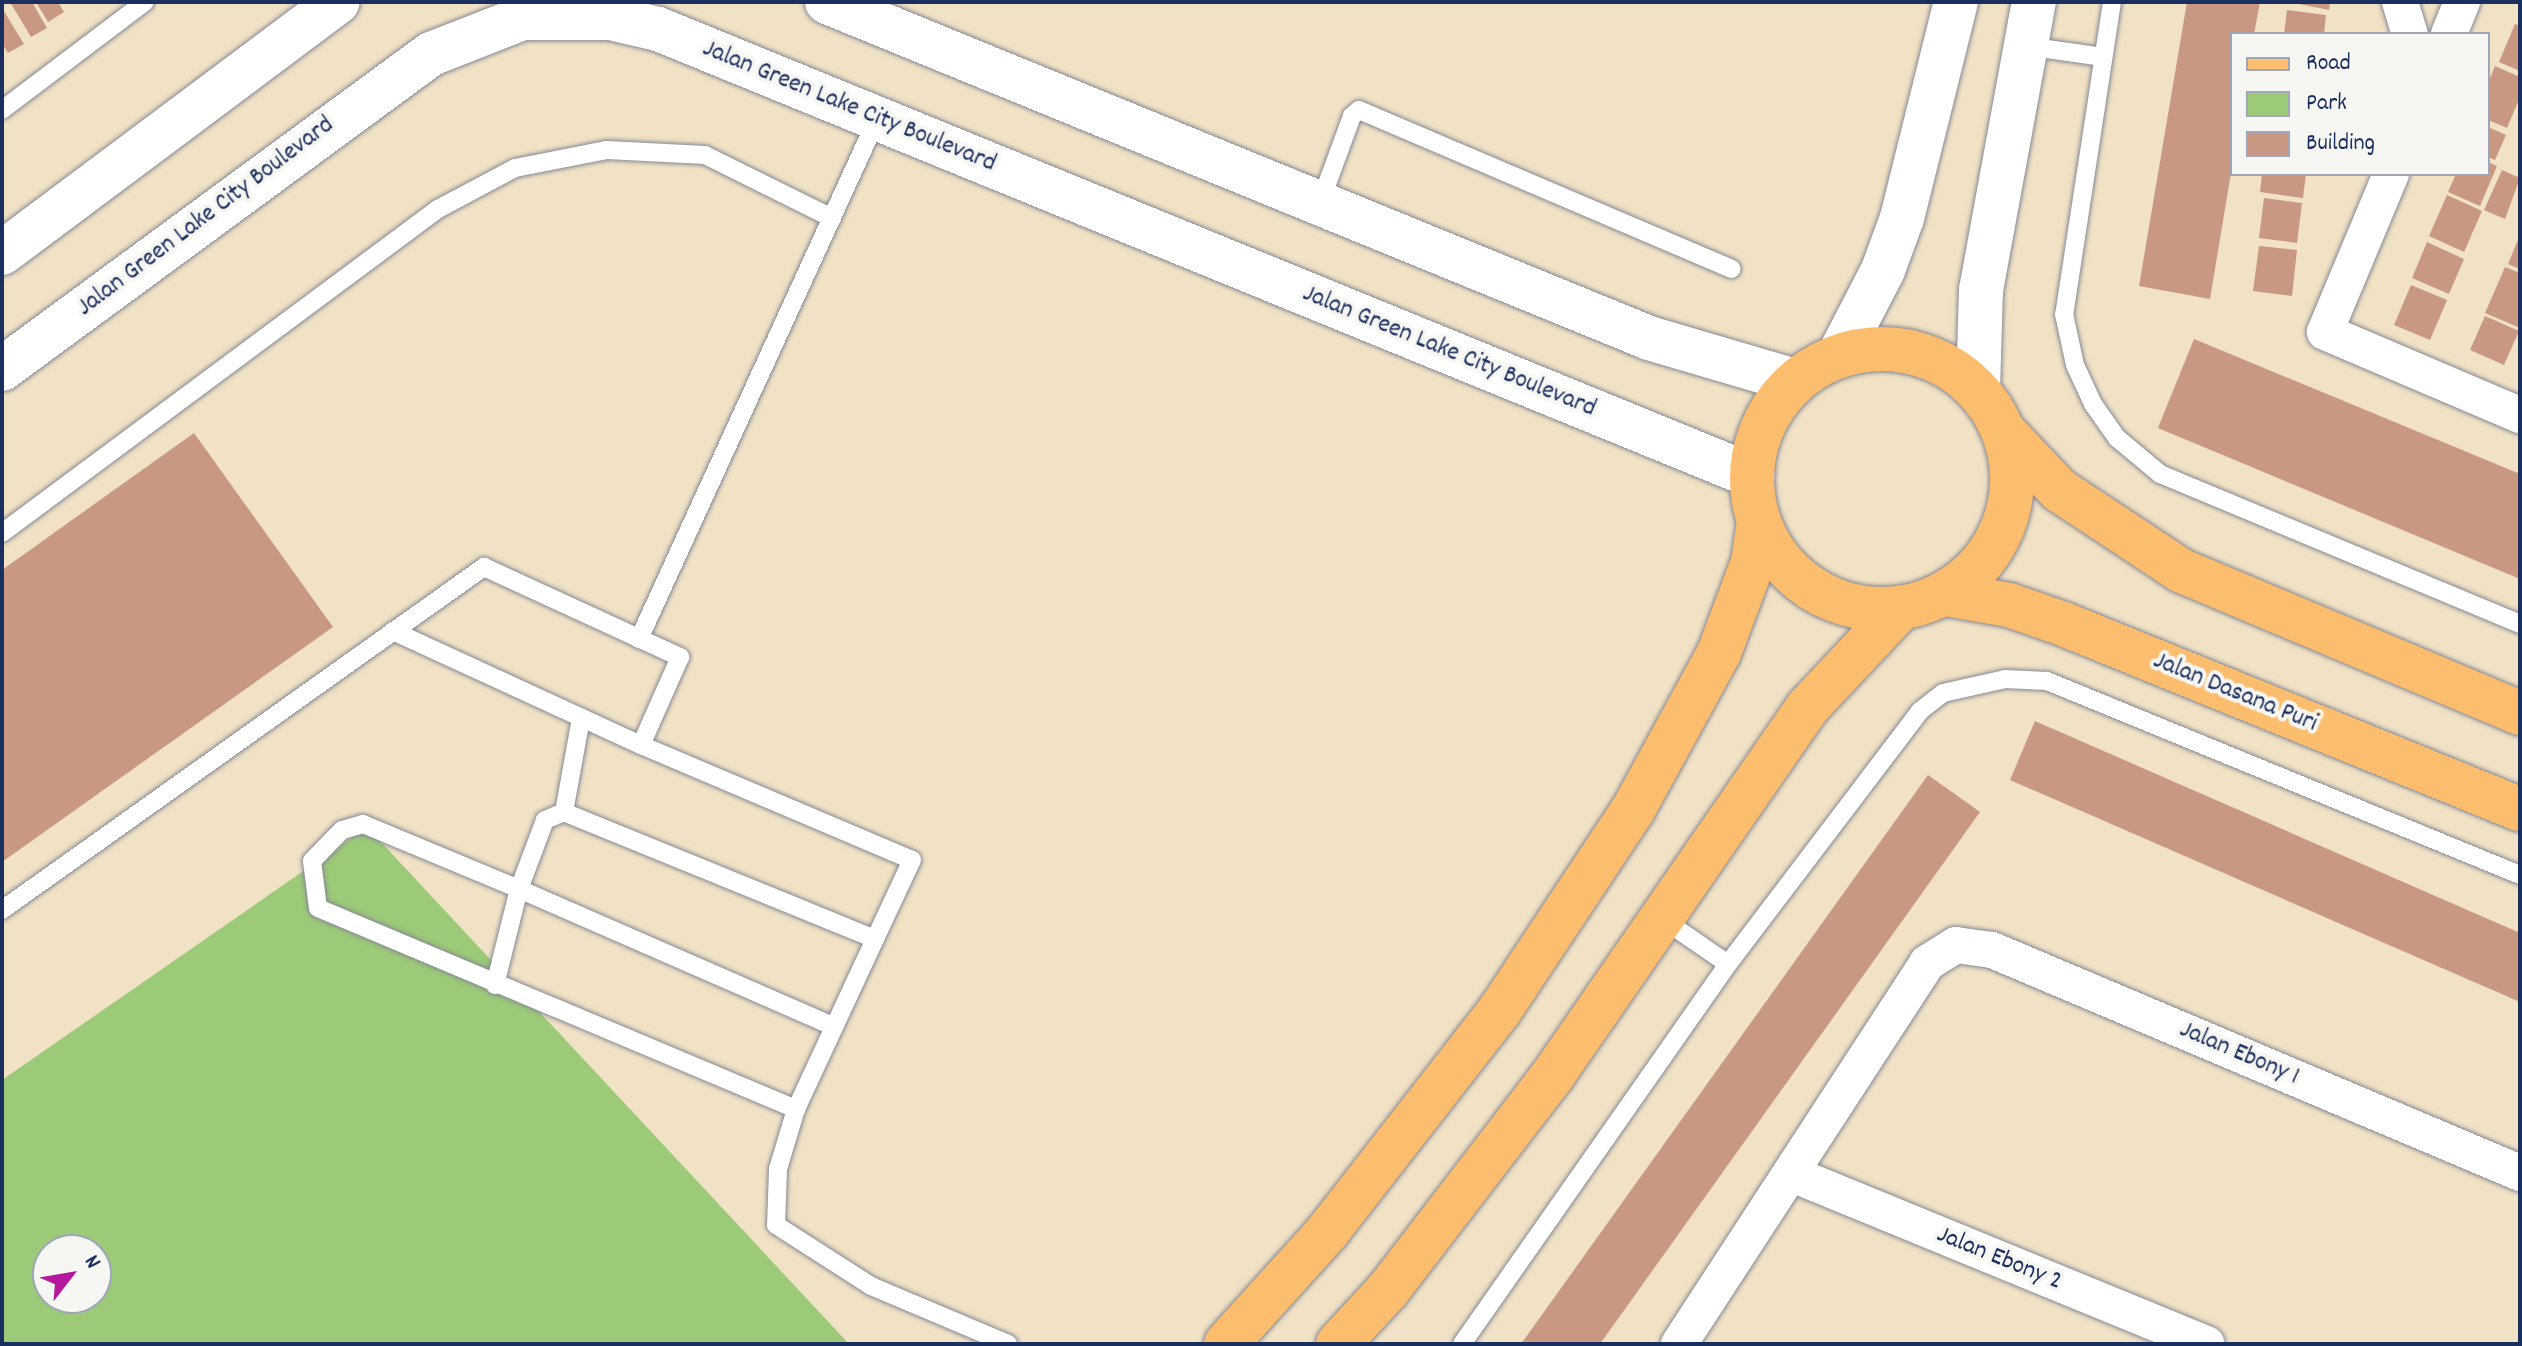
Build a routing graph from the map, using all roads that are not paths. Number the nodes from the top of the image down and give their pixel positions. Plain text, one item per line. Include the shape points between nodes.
1 (145, 2) edge
2 (338, 2) edge
3 (827, 2) edge
4 (1956, 2) edge
5 (2034, 2) edge
6 (2112, 2) edge
7 (2400, 2) edge
8 (2462, 2) edge
9 (522, 10) edge
10 (2409, 32) edge
11 (2450, 32) edge
12 (2026, 46) junction
13 (2103, 57) junction
14 (2, 110) edge
15 (877, 119) junction
16 (2390, 176) edge
17 (1319, 206) junction
18 (832, 218) junction
19 (2, 253) edge
20 (1731, 269) dead end
21 (1839, 355) junction
22 (2, 369) edge
23 (1795, 381) junction
24 (1978, 390) junction
25 (2520, 415) edge
26 (2005, 433) junction
27 (1752, 476) junction
28 (1759, 522) junction
29 (2, 533) edge
30 (1946, 594) junction
31 (1899, 610) junction
32 (2520, 624) edge
33 (393, 631) junction
34 (639, 639) junction
35 (2520, 713) edge
36 (581, 718) junction
37 (641, 745) junction
38 (2520, 809) edge
39 (564, 812) junction
40 (2520, 875) edge
41 (519, 889) junction
42 (2, 910) edge
43 (1661, 918) junction
44 (875, 939) junction
45 (1728, 964) junction
46 (495, 985) junction
47 (833, 1026) junction
48 (796, 1109) junction
49 (2520, 1173) edge
50 (1792, 1174) junction
51 (1008, 1344) edge
52 (1226, 1344) edge
53 (1338, 1344) edge
54 (1462, 1344) edge
55 (1679, 1344) edge
56 (2206, 1344) edge

1 - 14 lane
2 - 19 street
3 - 17 street
4 - 21 street via 1902,218 1883,270
5 - 12 street
6 - 13 lane
7 - 10 street
8 - 11 street
9 - 15 street, Jalan Green Lake City Boulevard via 611,18 658,29
9 - 22 street, Jalan Green Lake City Boulevard via 384,84
12 - 13 lane
12 - 24 street via 1981,290
13 - 32 lane via 2064,314 2075,365 2117,438 2160,474
15 - 18 lane
15 - 27 street, Jalan Green Lake City Boulevard
16 - 25 street via 2325,332
17 - 20 lane via 1352,116 1359,110
17 - 23 street via 1649,338
18 - 29 lane via 705,155 607,150 515,168 438,209
18 - 34 lane
21 - 23 main road
21 - 24 main road via 1888,348 1937,360
23 - 27 main road via 1763,424
24 - 26 main road
26 - 30 main road via 2013,479 2005,525 1982,565
26 - 35 main road via 2059,490 2182,571
27 - 28 main road
28 - 31 main road via 1781,561 1814,591 1855,608
28 - 52 main road via 1753,562 1719,653 1633,810 1500,1010 1328,1231
30 - 31 main road
30 - 38 main road, Jalan Dasana Puri via 2009,605 2066,625
31 - 43 main road via 1807,708
33 - 34 lane via 484,567
33 - 36 lane
33 - 42 lane
34 - 37 lane via 680,657
36 - 37 lane
36 - 39 lane
37 - 44 lane via 912,860
39 - 41 lane via 545,820
39 - 44 lane
40 - 45 lane via 2091,696 2047,681 2005,679 1955,688 1920,711
41 - 46 lane
41 - 46 lane via 363,824 342,830 312,861 318,908
41 - 47 lane
43 - 45 lane
43 - 53 main road via 1553,1075 1388,1290
44 - 47 lane
45 - 54 lane
46 - 48 lane
47 - 48 lane
48 - 51 lane via 778,1169 776,1225 871,1286
49 - 50 street, Jalan Ebony 1 via 1992,950 1956,945 1927,963
50 - 55 street
50 - 56 street, Jalan Ebony 2

